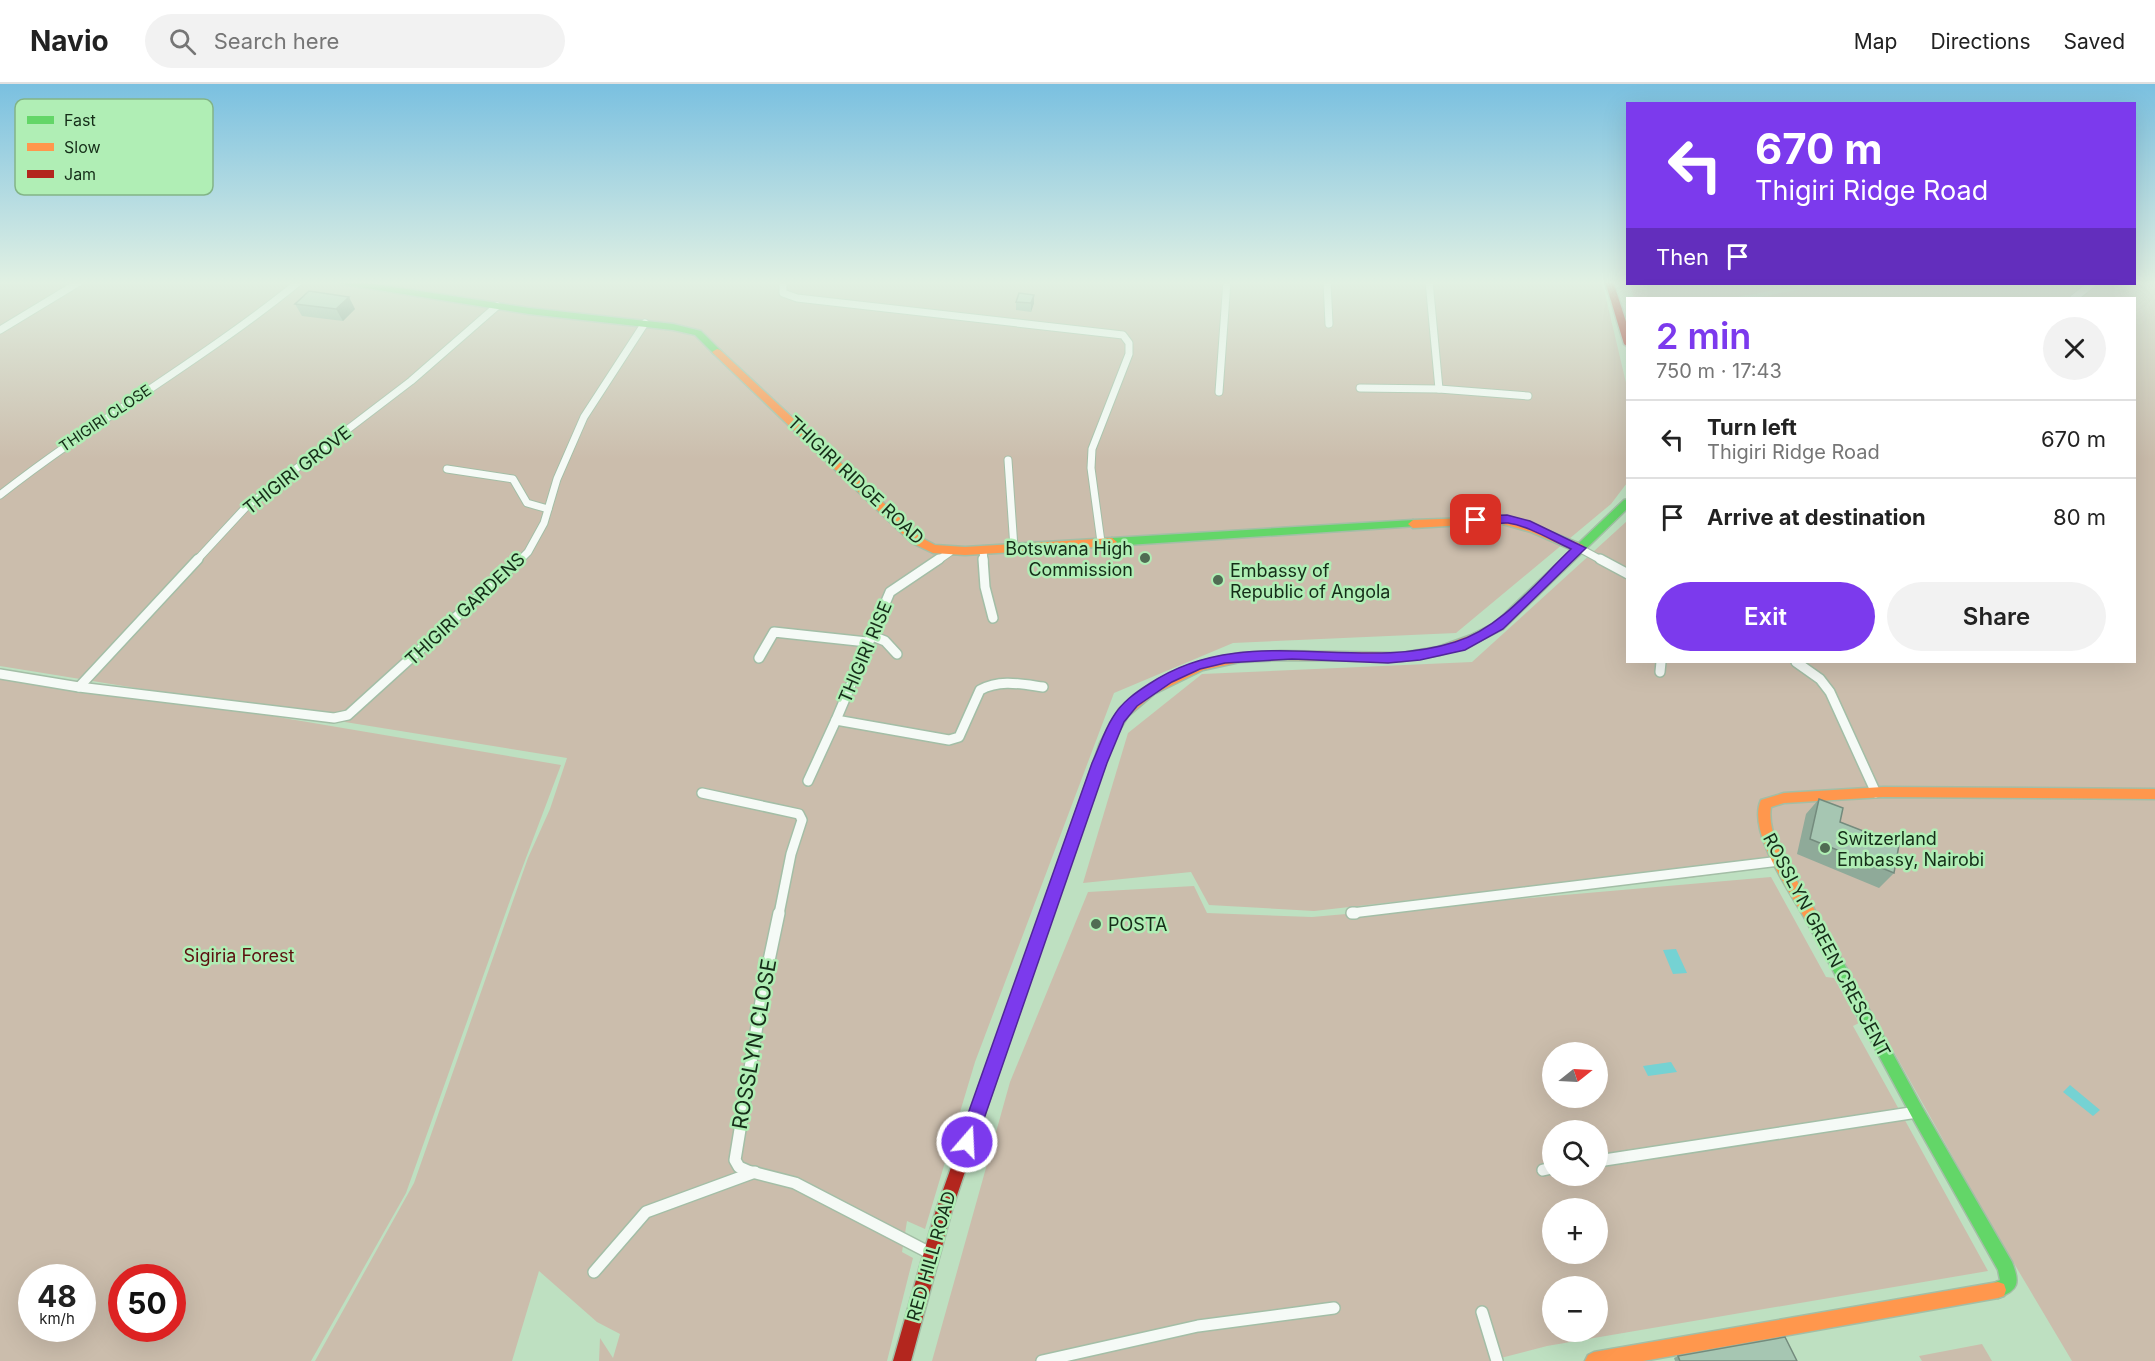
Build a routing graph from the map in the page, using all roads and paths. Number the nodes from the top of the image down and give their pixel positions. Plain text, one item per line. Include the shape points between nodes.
1 (221, 341) edge
2 (457, 341) edge
3 (634, 341) edge
4 (708, 341) edge
5 (1127, 341) edge
6 (1223, 341) edge
7 (1434, 341) edge
8 (1360, 388) dead end
9 (1439, 390) junction
10 (1219, 392) dead end
11 (1528, 396) dead end
12 (1008, 460) dead end
13 (447, 469) dead end
14 (0, 495) edge
15 (1626, 504) edge
16 (548, 509) junction
17 (1101, 542) junction
18 (1014, 548) junction
19 (1580, 548) junction
20 (983, 550) junction
21 (950, 552) junction
22 (1626, 573) edge
23 (993, 618) dead end
24 (869, 638) junction
25 (897, 654) dead end
26 (759, 658) dead end
27 (1661, 663) edge
28 (1804, 663) edge
29 (1660, 672) dead end
30 (0, 674) edge
31 (79, 687) junction
32 (1043, 687) dead end
33 (836, 720) junction
34 (808, 781) dead end
35 (702, 793) dead end
36 (1876, 793) junction
37 (2155, 794) edge
38 (1780, 861) junction
39 (1352, 913) dead end
40 (1917, 1112) junction
41 (1608, 1159) edge
42 (755, 1172) junction
43 (930, 1252) junction
44 (594, 1272) dead end
45 (1334, 1308) dead end
46 (1482, 1312) dead end
47 (902, 1361) edge
48 (1042, 1361) edge
49 (1497, 1361) edge
50 (1594, 1361) edge

1 - 14 street, THIGIRI CLOSE via 76,437
2 - 31 street, THIGIRI GROVE via 411,381 246,507
3 - 16 street, THIGIRI GARDENS via 584,417
4 - 21 street, THIGIRI RIDGE ROAD via 916,540 926,547
5 - 17 street via 1129,354 1091,456
6 - 10 street
7 - 9 street
8 - 9 street
9 - 11 street
12 - 18 street
13 - 16 street via 513,479 527,503
15 - 19 street, RED HILL ROAD
16 - 31 street, THIGIRI GARDENS via 533,544 521,559 342,718
17 - 18 street, THIGIRI RIDGE ROAD
17 - 19 street, THIGIRI RIDGE ROAD via 1498,519 1526,524
18 - 20 street, THIGIRI RIDGE ROAD
19 - 22 street
19 - 43 street, RED HILL ROAD via 1499,626 1460,646 1388,658 1292,654 1225,658 1175,675 1132,702 1107,742
20 - 21 street, THIGIRI RIDGE ROAD
20 - 23 street via 985,587
21 - 24 street, THIGIRI RISE via 890,592
24 - 25 street via 885,641
24 - 26 street via 774,632
24 - 33 street, THIGIRI RISE
27 - 29 street
28 - 36 street via 1830,692
30 - 31 street
32 - 33 street, THIGIRI RISE via 1013,682 985,686 962,732 954,739
33 - 34 street
35 - 42 street, ROSSLYN CLOSE via 793,811 801,820 763,989 735,1150 739,1167
36 - 37 street, ROSSLYN GREEN CRESCENT
36 - 38 street, ROSSLYN GREEN CRESCENT via 1791,796 1764,804 1761,813 1765,831
38 - 39 street
38 - 40 street, ROSSLYN GREEN CRESCENT
40 - 41 street
40 - 50 street, ROSSLYN GREEN CRESCENT via 2006,1268 2009,1284 2000,1290
42 - 43 street, ROSSLYN CLOSE via 795,1182
42 - 44 street via 646,1212
43 - 47 street, RED HILL ROAD
45 - 48 street via 1198,1326
46 - 49 street

